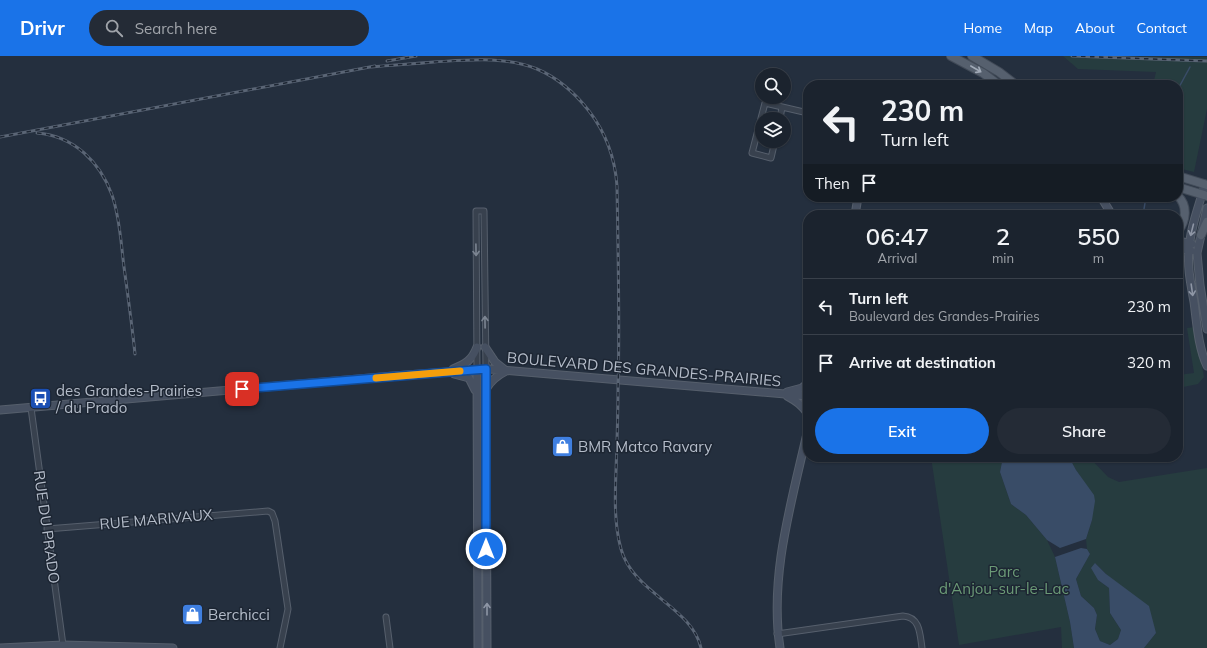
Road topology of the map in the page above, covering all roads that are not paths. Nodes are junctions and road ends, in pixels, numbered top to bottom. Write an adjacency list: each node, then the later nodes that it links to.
1 (951, 56): 3 (main road, one-way to 3)
2 (972, 56): 4 (main road)
3 (992, 80)
4 (1009, 80)
5 (782, 107): 6 (street); 7 (street); 8 (street)
6 (803, 111)
7 (763, 112)
8 (781, 112)
9 (755, 141): 10 (street)
10 (773, 148)
11 (1183, 177): 12 (main road)
12 (1206, 184): 14 (main road)
13 (1183, 189): 14 (main road)
14 (1204, 196): 21 (main road, one-way to 21)
15 (1182, 202): 18 (main road)
16 (1207, 208): 19 (main road)
17 (1207, 222): 19 (main road)
18 (1183, 224)
19 (1201, 235): 23 (main road)
20 (1183, 244): 21 (main road)
21 (1189, 247): 22 (main road); 23 (main road); 27 (main road, one-way to 27)
22 (1183, 248)
23 (1198, 249): 24 (main road)
24 (1207, 329)
25 (477, 347): 26 (street, one-way to 25); 29 (street); 31 (main road)
26 (485, 348): 28 (street); 30 (main road)
27 (1207, 366)
28 (486, 369): 29 (main road, BOULEVARD DES GRANDES-PRAIRIES); 30 (main road, BOULEVARD DES GRANDES-PRAIRIES); 33 (main road)
29 (477, 370): 31 (main road, BOULEVARD DES GRANDES-PRAIRIES); 36 (main road)
30 (506, 371): 33 (main road); 34 (main road, BOULEVARD DES GRANDES-PRAIRIES)
31 (444, 372): 36 (main road); 38 (main road, BOULEVARD DES GRANDES-PRAIRIES)
32 (803, 387): 34 (main road)
33 (486, 390): 50 (main road, one-way to 33)
34 (781, 394): 35 (main road, BOULEVARD DES GRANDES-PRAIRIES); 37 (main road)
35 (803, 396)
36 (478, 401): 49 (main road)
37 (803, 407)
38 (31, 408): 39 (main road, BOULEVARD DES GRANDES-PRAIRIES); 41 (street, RUE DU PRADO)
39 (0, 410)
40 (803, 452): 43 (main road)
41 (47, 529): 44 (street, RUE DU PRADO); 47 (street, RUE MARIVAUX)
42 (386, 617): 48 (street)
43 (778, 634): 51 (main road); 52 (street)
44 (63, 646): 45 (main road); 46 (main road)
45 (0, 648)
46 (172, 648)
47 (280, 648)
48 (390, 648)
49 (478, 648)
50 (487, 648)
51 (780, 648)
52 (922, 648)

